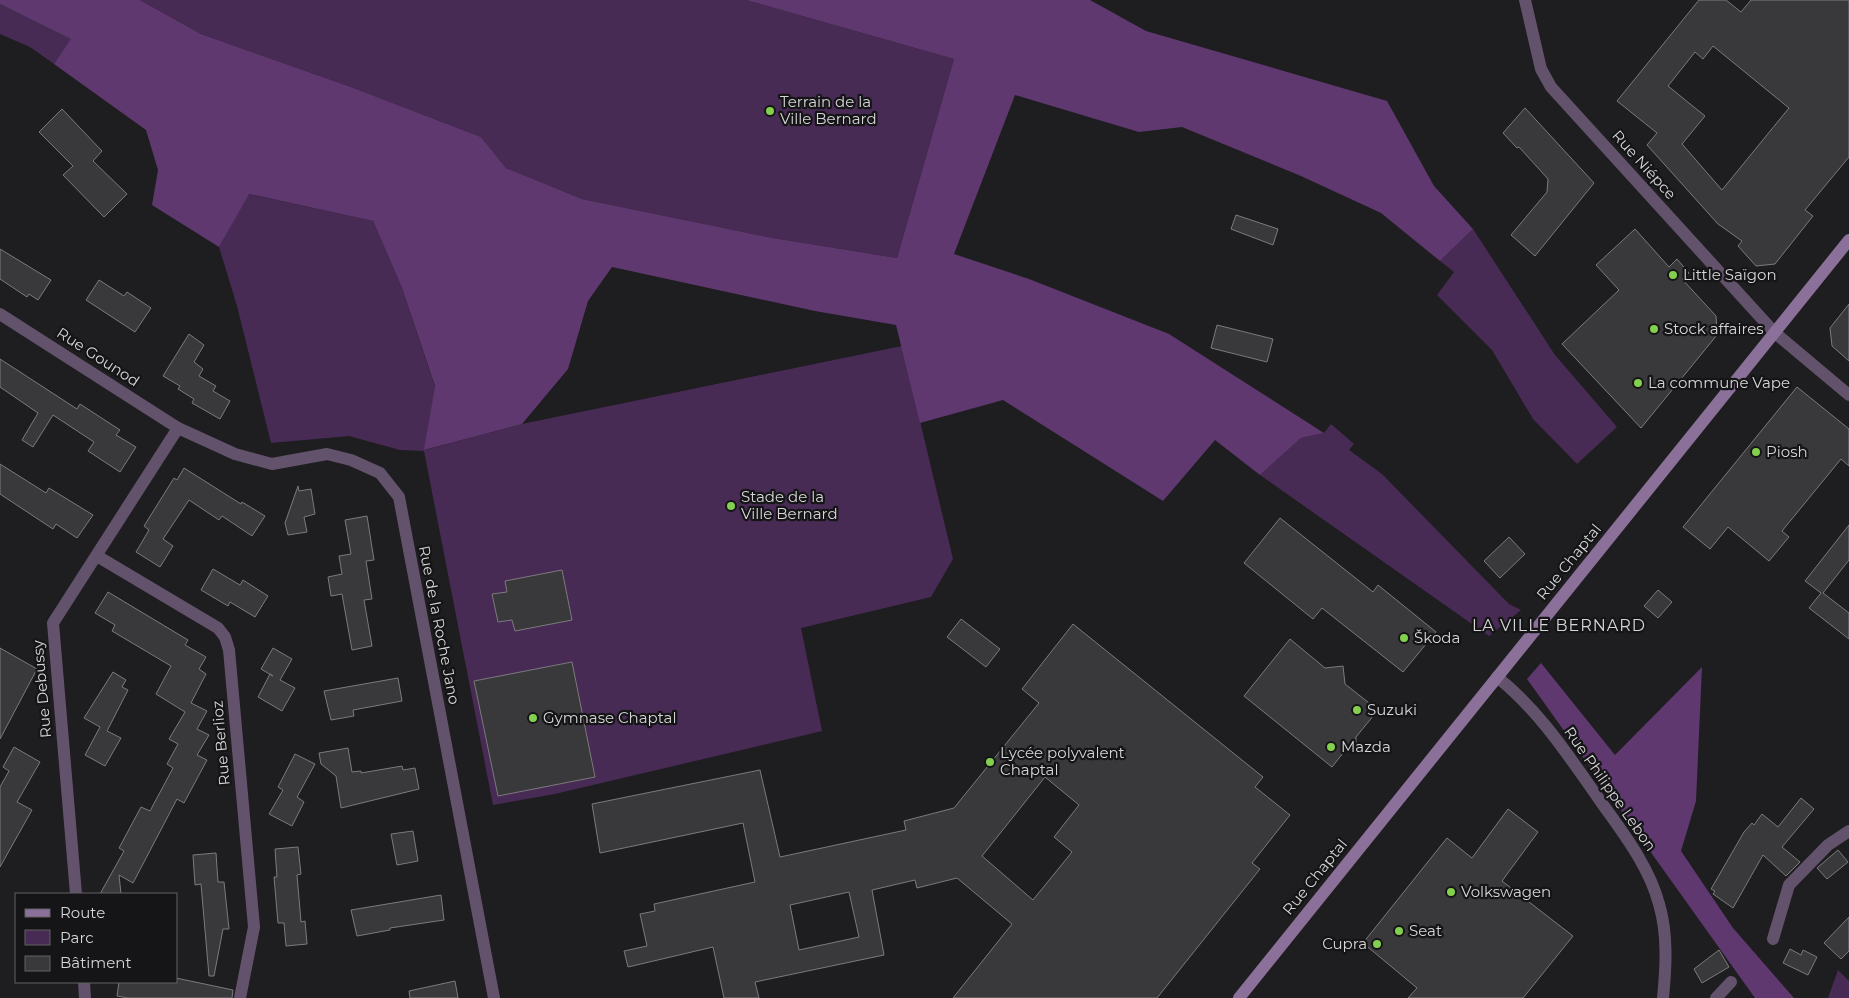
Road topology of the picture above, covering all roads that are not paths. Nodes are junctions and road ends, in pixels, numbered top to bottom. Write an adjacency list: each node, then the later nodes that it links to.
1 (1525, 0): 4 (street, Rue Niépce)
2 (1849, 240): 4 (main road, Rue Chaptal)
3 (0, 314): 6 (street, Rue Gounod)
4 (1774, 332): 5 (street, Rue Niépce); 8 (main road, Rue Chaptal)
5 (1849, 395)
6 (178, 428): 7 (street, Rue Debussy); 16 (street, Rue de la Roche Jano)
7 (96, 556): 10 (street, Rue Debussy); 15 (street, Rue Berlioz)
8 (1497, 677): 17 (main road, Rue Chaptal); 18 (street, Rue Philippe Lebon)
9 (1849, 831): 11 (street)
10 (76, 893)
11 (1773, 939)
12 (1731, 982): 19 (street)
13 (84, 983): 14 (street)
14 (85, 998)
15 (240, 998)
16 (494, 998)
17 (1239, 998)
18 (1663, 998)
19 (1716, 998)

